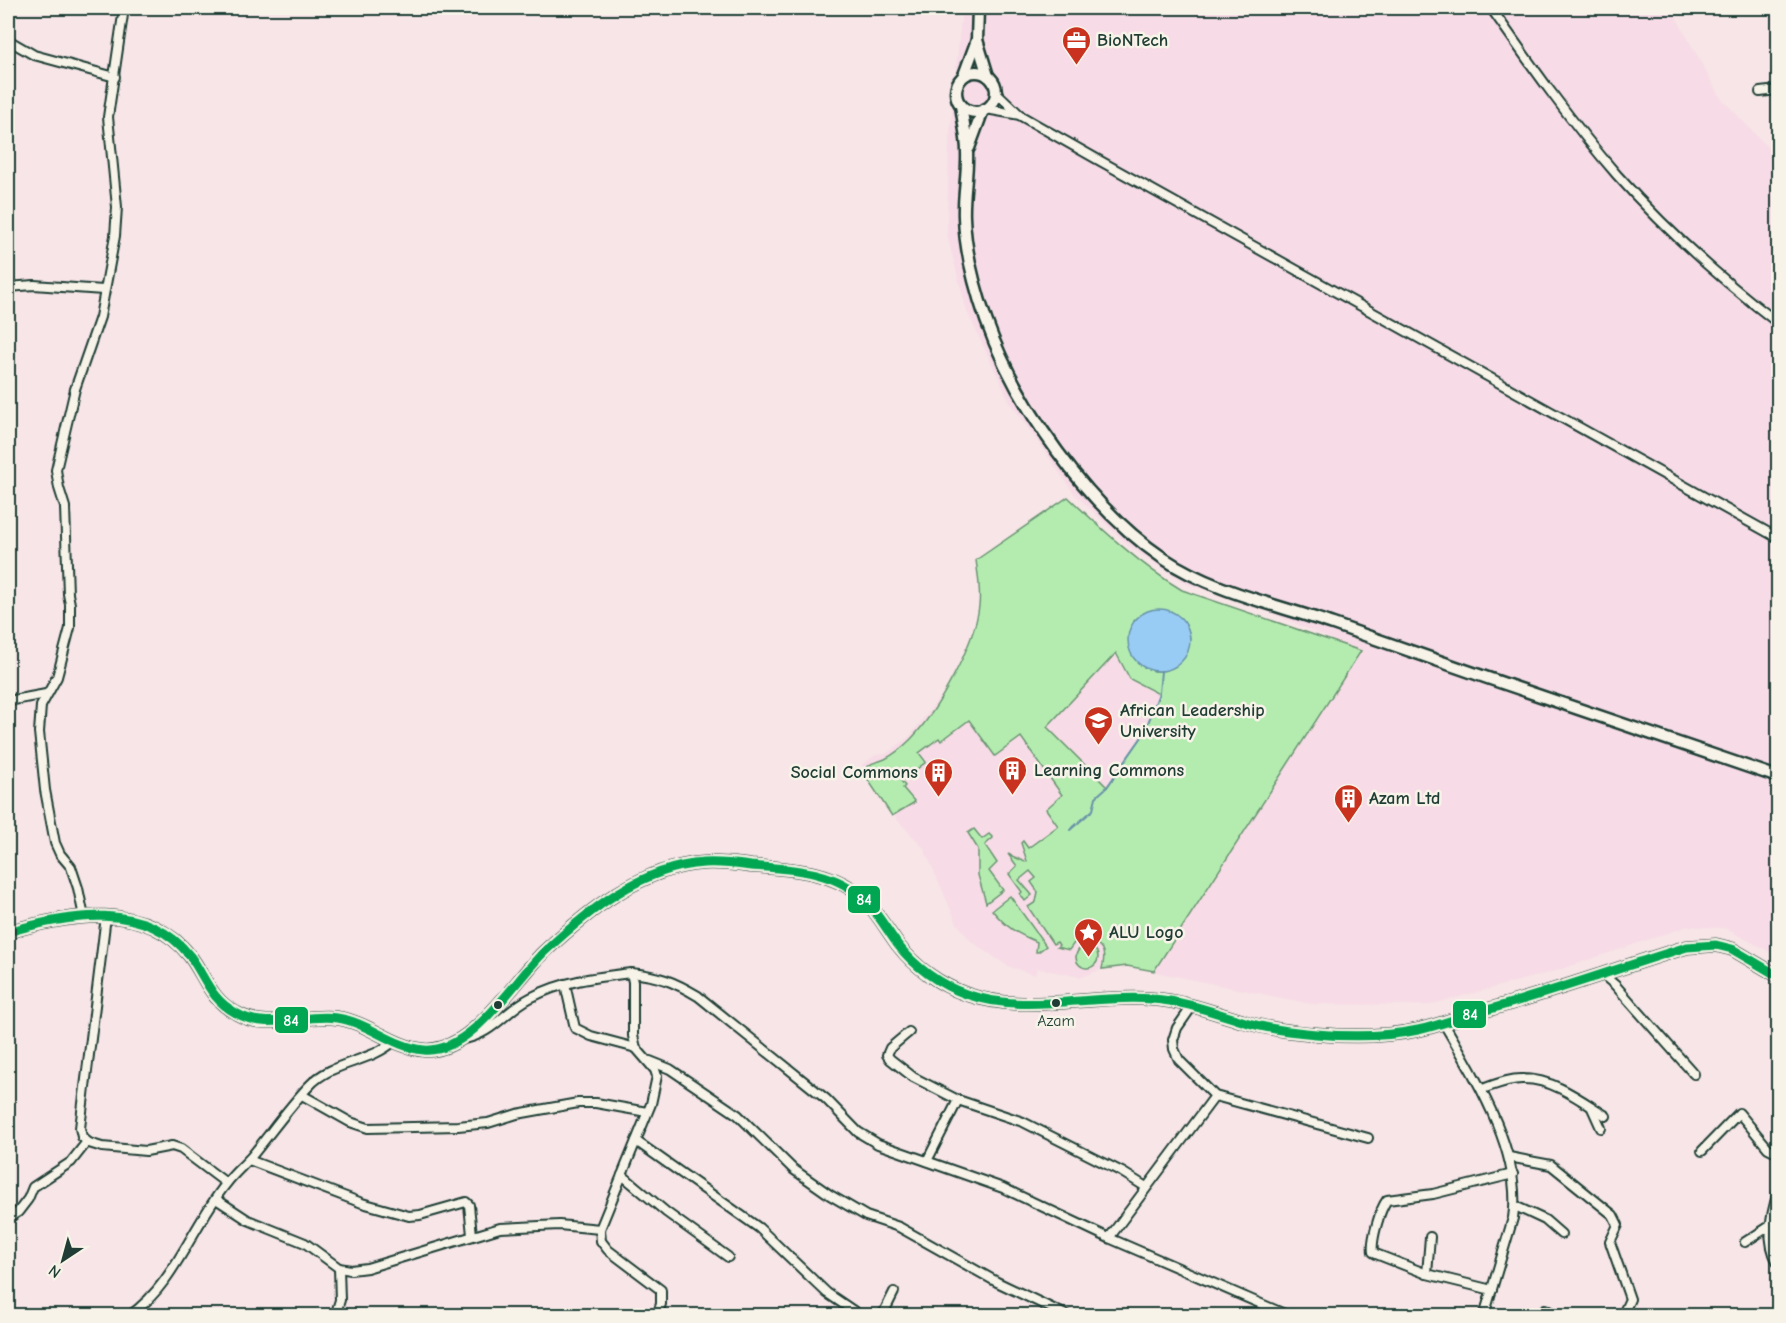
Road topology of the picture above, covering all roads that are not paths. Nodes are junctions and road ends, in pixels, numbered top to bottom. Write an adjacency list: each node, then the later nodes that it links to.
1 (124, 8): 8 (street)
2 (978, 8): 5 (main road)
3 (1491, 8): 18 (street)
4 (8, 40): 8 (street)
5 (977, 40): 6 (main road); 7 (main road)
6 (964, 75): 7 (main road); 12 (main road)
7 (988, 76): 10 (main road)
8 (115, 77): 17 (street)
9 (1779, 90): 11 (street)
10 (996, 92): 13 (main road); 14 (street)
11 (1760, 92)
12 (961, 105): 13 (main road); 15 (main road)
13 (985, 110): 14 (street); 15 (main road)
14 (1022, 116): 19 (street)
15 (968, 151): 22 (main road)
16 (8, 286): 17 (street)
17 (103, 290): 20 (street)
18 (1779, 323)
19 (1779, 538)
20 (46, 694): 21 (street); 23 (street)
21 (8, 701)
22 (1779, 777)
23 (84, 916): 24 (main road); 25 (main road)
24 (106, 916): 34 (main road); 48 (street)
25 (8, 932)
26 (631, 974): 29 (street); 35 (street); 53 (street)
27 (1602, 974): 28 (main road); 31 (main road); 37 (street)
28 (1779, 976)
29 (565, 984): 33 (street); 35 (street)
30 (1193, 1005): 31 (main road); 33 (main road); 40 (street)
31 (1443, 1022): 38 (street)
32 (909, 1032): 41 (street)
33 (461, 1039): 34 (main road)
34 (393, 1042): 39 (street)
35 (636, 1048): 36 (street)
36 (648, 1060): 43 (street); 80 (street)
37 (1694, 1074)
38 (1482, 1089): 42 (street); 51 (street)
39 (302, 1095): 43 (street); 52 (street)
40 (1215, 1096): 46 (street); 57 (street)
41 (958, 1100): 53 (street); 57 (street)
42 (1593, 1108): 44 (street); 45 (street)
43 (647, 1112): 47 (street)
44 (1606, 1116)
45 (1601, 1128)
46 (1368, 1138)
47 (636, 1141): 55 (street); 78 (street)
48 (89, 1143): 56 (street); 61 (street)
49 (1702, 1151): 50 (street)
50 (1779, 1153)
51 (1509, 1157): 54 (street); 85 (street)
52 (249, 1160): 56 (street); 65 (street)
53 (927, 1161): 67 (street)
54 (1513, 1174): 60 (street); 72 (street)
55 (622, 1175): 63 (street); 69 (street)
56 (226, 1183): 59 (street)
57 (1146, 1187): 67 (street)
58 (1779, 1192): 62 (street)
59 (216, 1199): 71 (street); 75 (street)
60 (1515, 1206): 64 (street); 73 (street)
61 (8, 1218)
62 (1770, 1226): 68 (street); 70 (street)
63 (600, 1229): 65 (street); 77 (street)
64 (1561, 1234)
65 (472, 1235): 71 (street)
66 (1430, 1237): 72 (street)
67 (1109, 1238): 81 (street)
68 (1745, 1242)
69 (728, 1257)
70 (1779, 1263)
71 (339, 1268): 76 (street)
72 (1427, 1275): 73 (street)
73 (1492, 1290): 82 (street)
74 (894, 1292): 79 (street)
75 (129, 1316)
76 (335, 1316)
77 (657, 1316)
78 (861, 1316)
79 (882, 1316)
80 (1068, 1316)
81 (1289, 1316)
82 (1484, 1316)
83 (1536, 1316): 84 (street)
84 (1557, 1316)
85 (1616, 1316)

